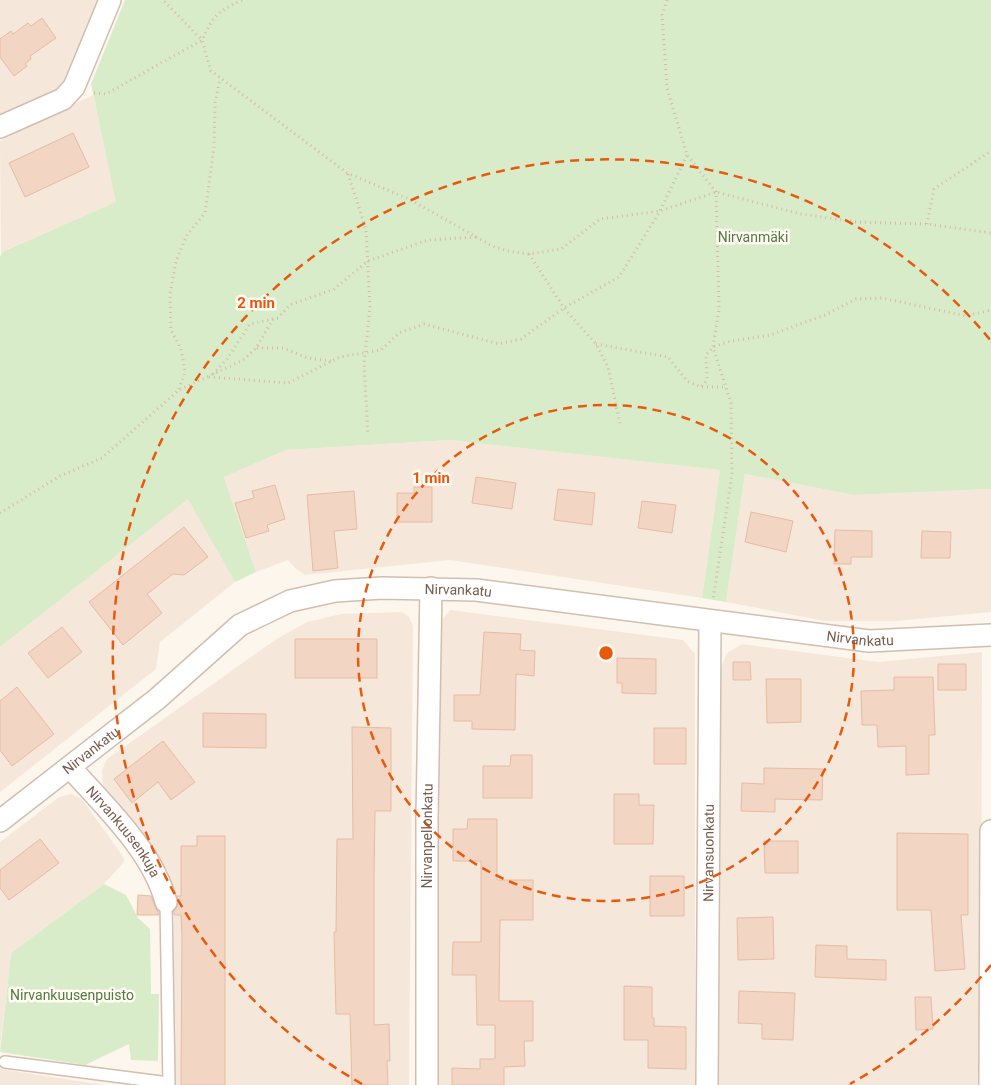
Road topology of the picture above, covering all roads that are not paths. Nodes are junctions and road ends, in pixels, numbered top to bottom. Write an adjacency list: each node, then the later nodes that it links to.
1 (110, 0): 2 (street)
2 (0, 127)
3 (431, 588): 4 (street, Nirvankatu); 7 (street, Nirvankatu); 14 (street, Nirvanpellonkatu)
4 (710, 621): 5 (street, Nirvankatu); 15 (street, Nirvansuonkatu)
5 (991, 635): 6 (street)
6 (991, 641)
7 (70, 766): 8 (street, Nirvankatu); 10 (street, Nirvankuusenkuja)
8 (0, 821)
9 (991, 831): 11 (street)
10 (166, 902): 13 (lane)
11 (990, 996): 16 (street)
12 (5, 1062): 13 (lane)
13 (169, 1084)
14 (427, 1085)
15 (707, 1085)
16 (990, 1085)

